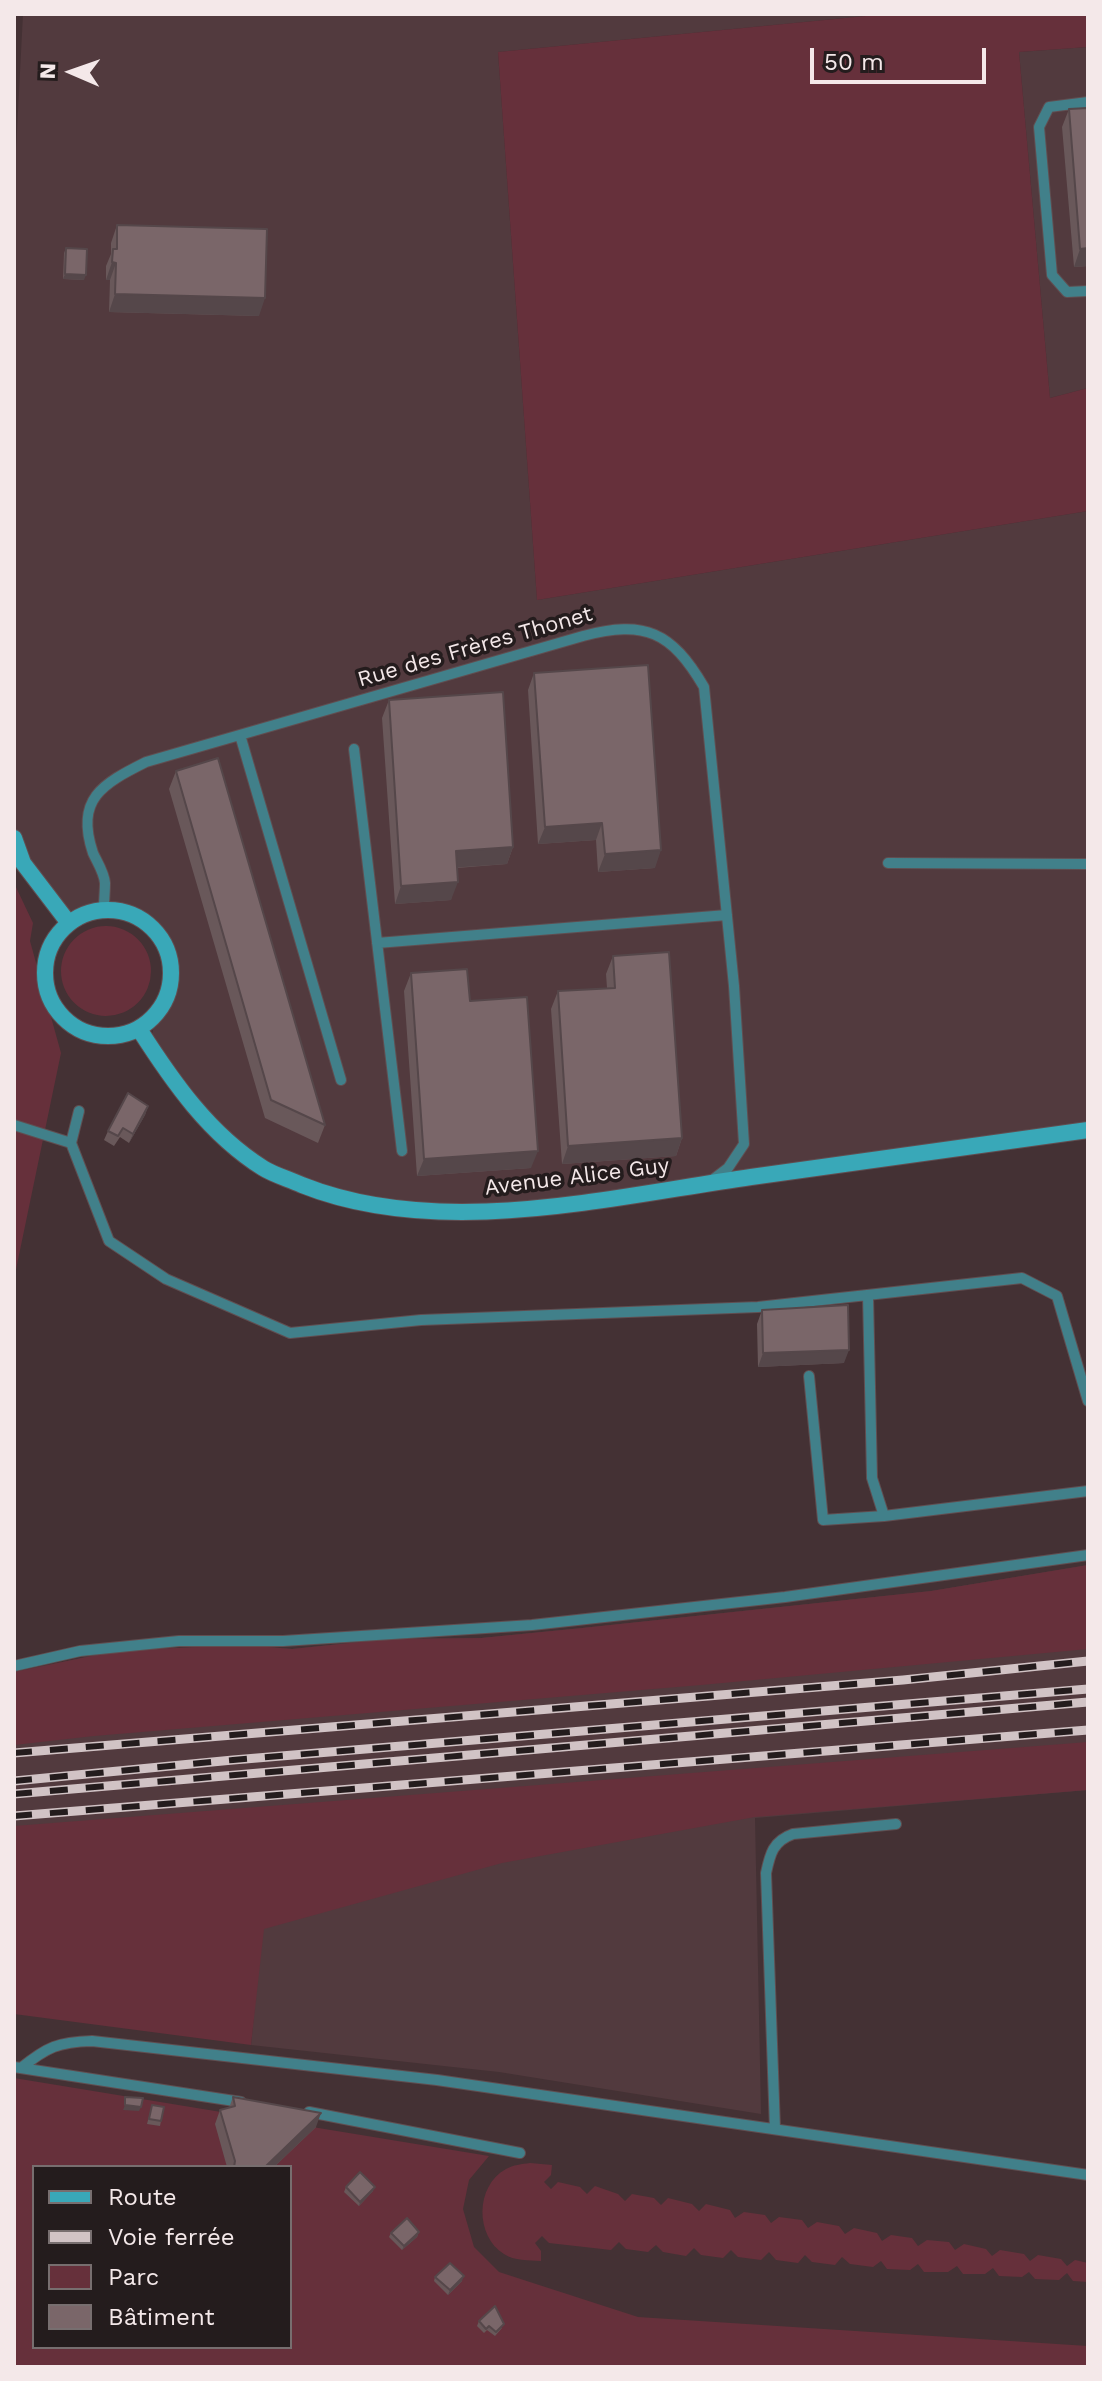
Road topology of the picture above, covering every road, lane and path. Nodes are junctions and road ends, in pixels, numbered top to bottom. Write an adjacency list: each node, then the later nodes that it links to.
1 (1088, 102): 2 (lane)
2 (1088, 291)
3 (240, 735): 8 (lane, Rue des Frères Thonet); 9 (lane, Rue des Frères Thonet); 13 (lane)
4 (354, 749): 11 (lane)
5 (14, 838): 10 (main road)
6 (888, 863): 7 (lane)
7 (1088, 864)
8 (104, 908): 10 (main road); 12 (main road)
9 (727, 915): 11 (lane); 19 (lane, Rue des Frères Thonet)
10 (68, 922): 12 (main road)
11 (377, 943): 18 (lane)
12 (139, 1029): 19 (main road, Avenue Alice Guy)
13 (341, 1080)
14 (79, 1111): 17 (lane)
15 (14, 1125): 17 (lane)
16 (1088, 1130): 19 (main road, Avenue Alice Guy)
17 (71, 1143): 20 (lane)
18 (402, 1151)
19 (708, 1183)
20 (868, 1295): 22 (lane); 24 (lane)
21 (809, 1376): 24 (lane)
22 (1088, 1401)
23 (1088, 1491): 24 (lane)
24 (884, 1516)
25 (1088, 1555): 26 (lane)
26 (14, 1666)
27 (896, 1824): 31 (lane)
28 (18, 2068): 29 (lane); 31 (lane)
29 (257, 2105)
30 (303, 2112): 32 (lane)
31 (775, 2129): 33 (lane)
32 (520, 2153)
33 (1088, 2175)

